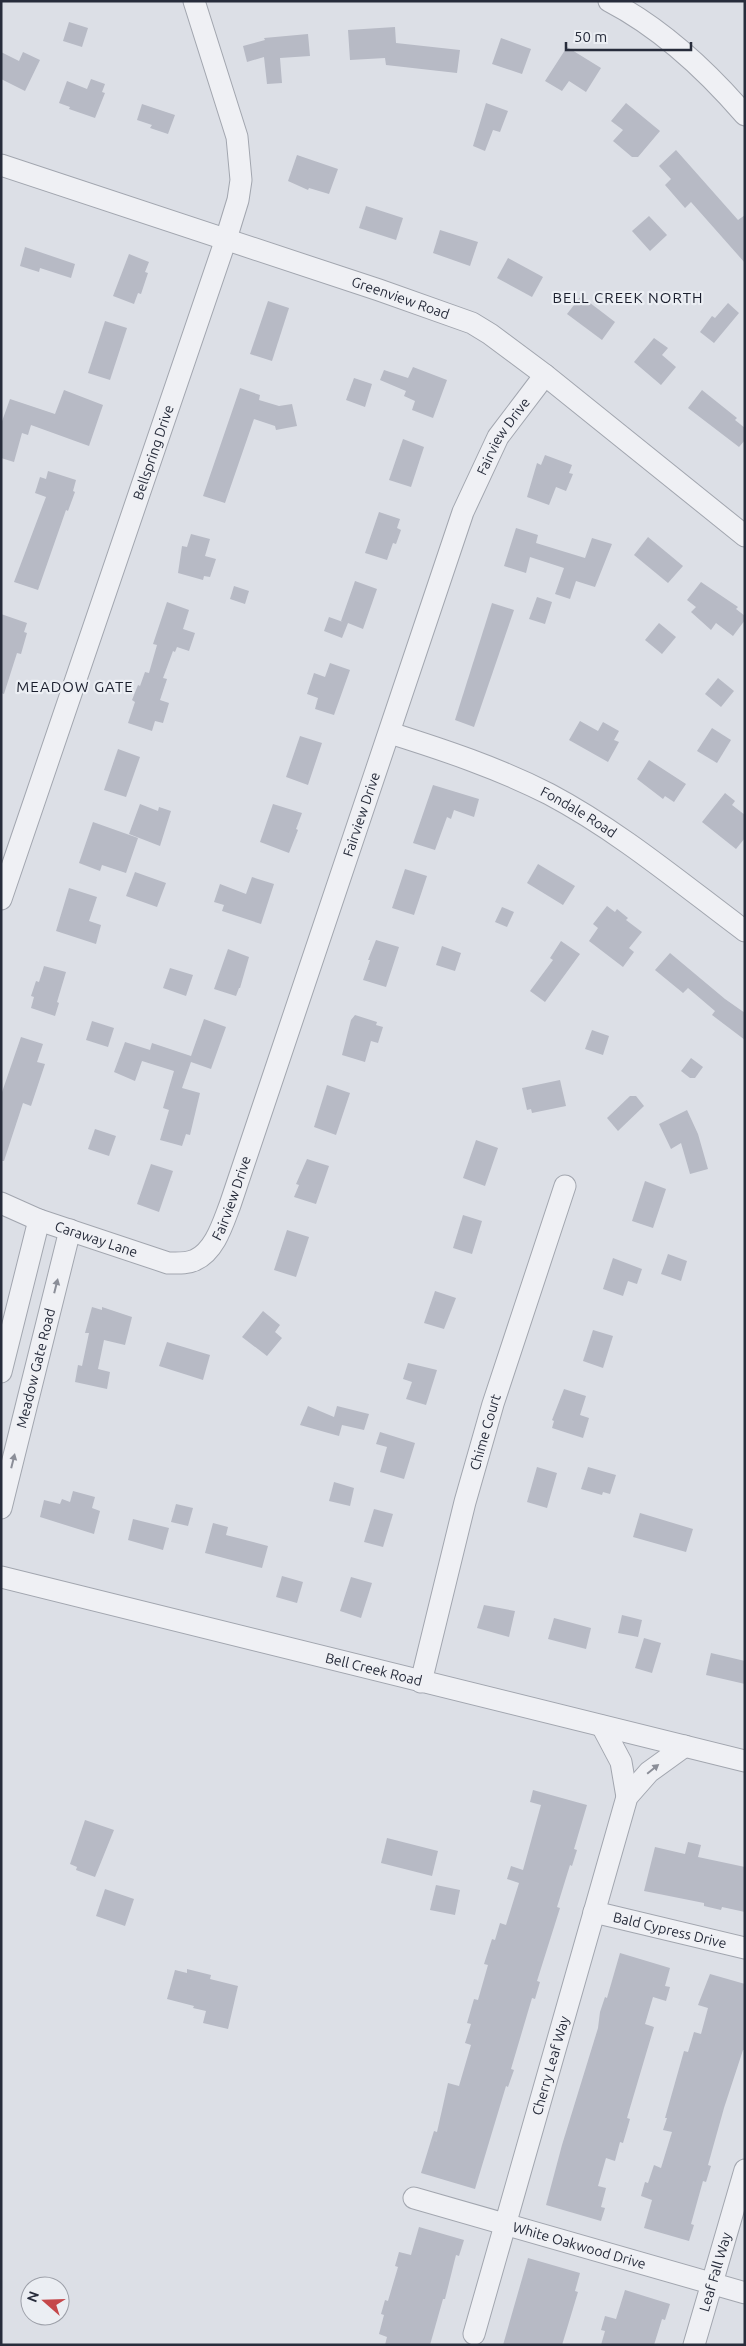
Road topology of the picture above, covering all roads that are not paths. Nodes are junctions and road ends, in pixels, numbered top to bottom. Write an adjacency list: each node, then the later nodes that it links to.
1 (194, 1): 5 (street, Bellspring Drive)
2 (609, 1): 3 (street)
3 (745, 115)
4 (1, 165): 5 (street, Greenview Road)
5 (226, 239): 6 (street, Greenview Road); 9 (street, Bellspring Drive)
6 (545, 375): 7 (street, Greenview Road); 8 (street, Fairview Drive)
7 (745, 536)
8 (390, 733): 10 (street, Fondale Road); 15 (street, Fairview Drive)
9 (1, 899)
10 (745, 932)
11 (565, 1186): 19 (street, Chime Court)
12 (1, 1203): 13 (street, Caraway Lane)
13 (39, 1220): 14 (street, Caraway Lane); 16 (street)
14 (70, 1230): 15 (street, Caraway Lane); 17 (street, Meadow Gate Road, one-way to 14)
15 (195, 1260)
16 (1, 1372)
17 (1, 1508)
18 (1, 1577): 19 (street, Bell Creek Road)
19 (421, 1682): 20 (street, Bell Creek Road)
20 (602, 1726): 21 (street, Bell Creek Road); 23 (street, Cherry Leaf Way)
21 (685, 1746): 22 (street, Bell Creek Road); 23 (street, Cherry Leaf Way, one-way to 21)
22 (745, 1761)
23 (627, 1797): 24 (street, Cherry Leaf Way)
24 (594, 1912): 25 (street, Bald Cypress Drive); 28 (street, Cherry Leaf Way)
25 (745, 1948)
26 (745, 2170): 29 (street, Leaf Fall Way)
27 (414, 2198): 28 (street, White Oakwood Drive)
28 (505, 2224): 29 (street, White Oakwood Drive); 31 (street, Cherry Leaf Way)
29 (712, 2284): 30 (street, White Oakwood Drive); 32 (street, Leaf Fall Way)
30 (745, 2293)
31 (474, 2334)
32 (694, 2345)

